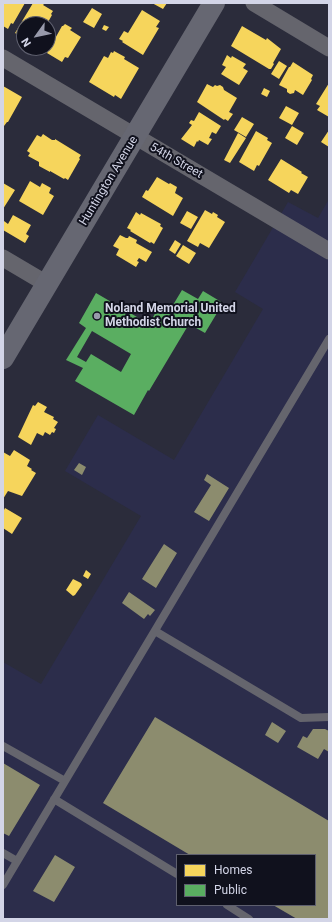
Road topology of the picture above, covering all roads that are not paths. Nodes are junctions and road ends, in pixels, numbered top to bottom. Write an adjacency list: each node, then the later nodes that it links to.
1 (214, 3): 5 (main road, Huntington Avenue)
2 (254, 3): 3 (street)
3 (329, 48)
4 (3, 58): 5 (street, 54th Street)
5 (135, 136): 6 (street, 54th Street); 8 (main road, Huntington Avenue)
6 (329, 251)
7 (3, 258): 8 (street)
8 (47, 284): 10 (main road, Huntington Avenue)
9 (329, 339): 11 (lane)
10 (3, 358)
11 (155, 631): 12 (lane); 14 (lane)
12 (329, 717)
13 (3, 746): 14 (lane)
14 (65, 781): 15 (lane)
15 (54, 799): 17 (lane); 18 (lane)
16 (3, 853): 17 (lane)
17 (17, 861): 19 (lane)
18 (176, 873)
19 (3, 885)
20 (228, 906): 21 (lane)
21 (248, 919)

